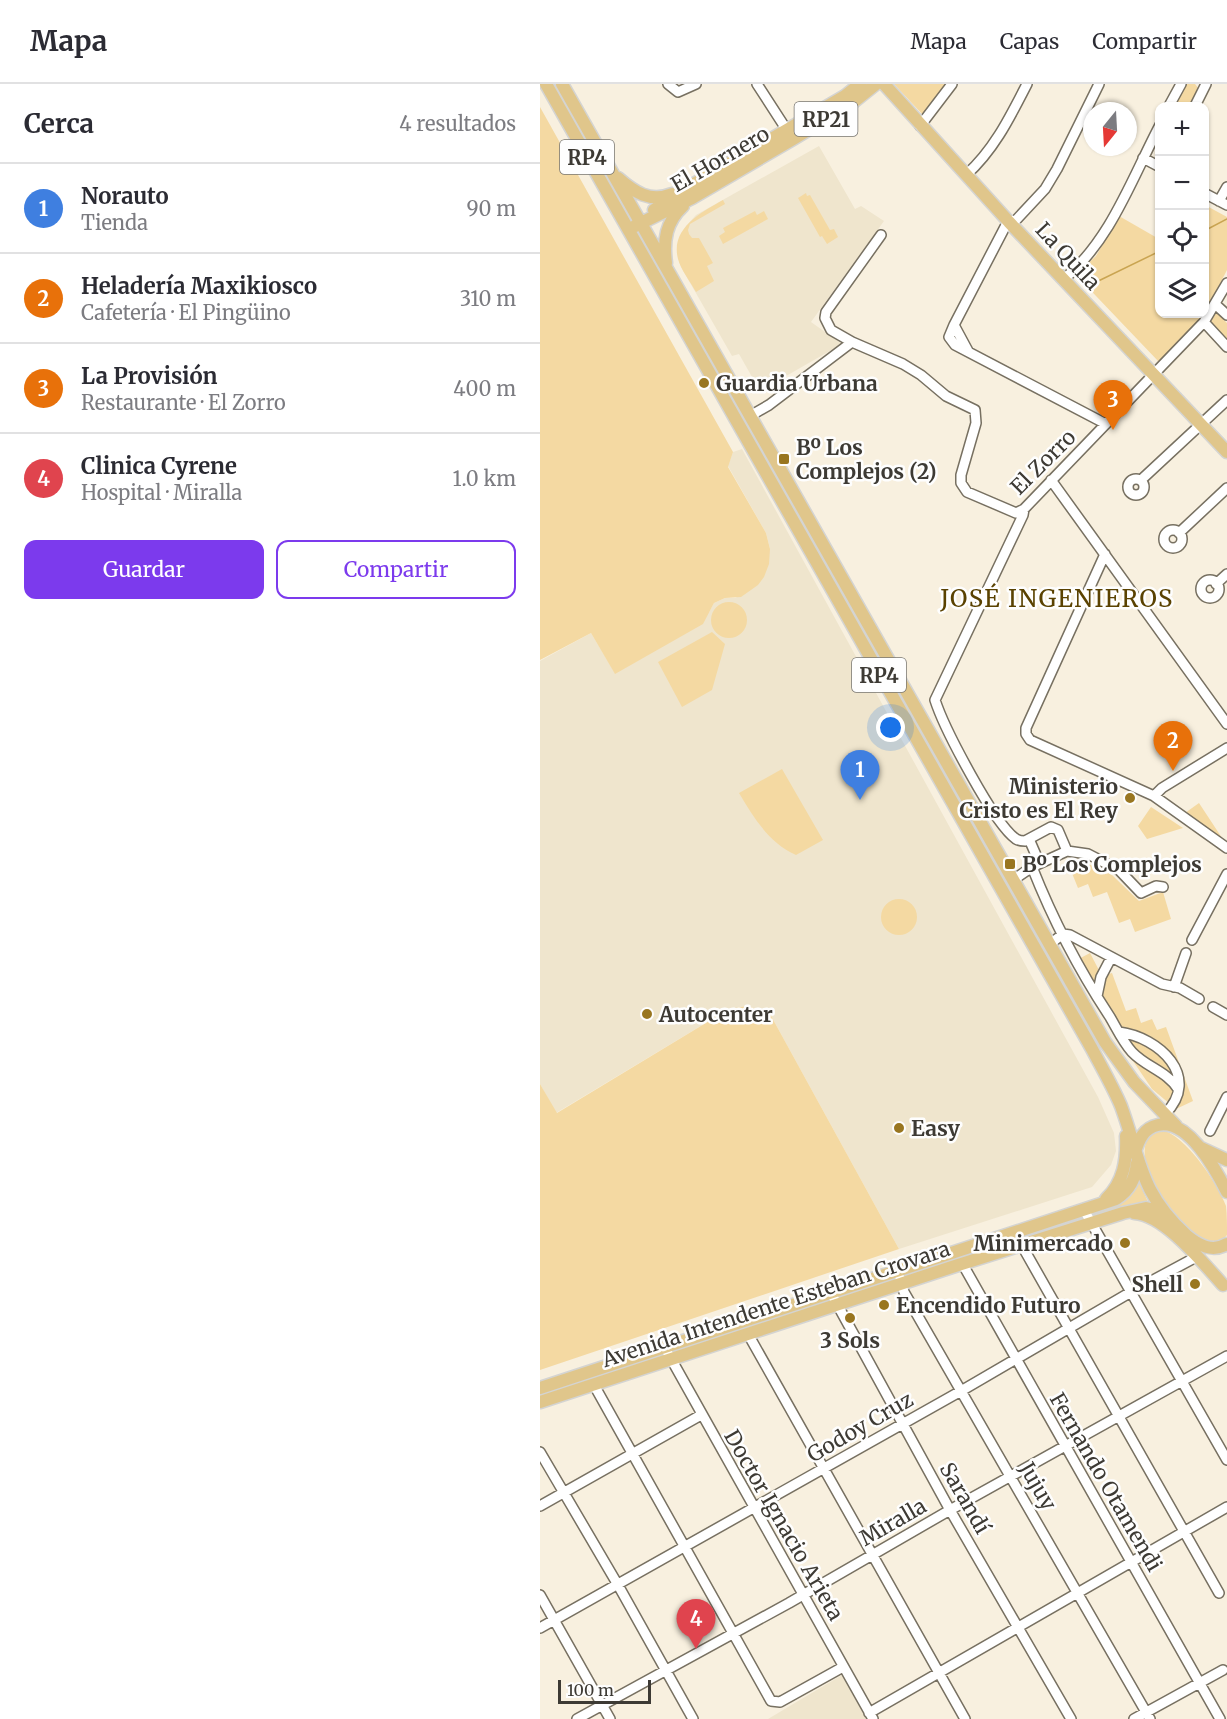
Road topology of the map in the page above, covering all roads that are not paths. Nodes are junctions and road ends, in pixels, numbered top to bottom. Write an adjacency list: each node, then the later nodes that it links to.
1 (546, 84): 29 (main road, RP4)
2 (562, 84): 22 (main road, RP4)
3 (668, 84): 4 (street)
4 (696, 84)
5 (757, 84): 17 (street)
6 (860, 84): 17 (main road, El Hornero / RP21)
7 (876, 84): 17 (main road, El Hornero / RP21)
8 (886, 84): 16 (main road, La Quila)
9 (952, 84): 16 (street)
10 (1027, 84): 21 (street)
11 (1099, 84): 27 (street)
12 (1180, 84): 14 (street)
13 (1205, 84): 15 (street)
14 (1171, 102)
15 (1197, 102)
16 (923, 123): 21 (main road, La Quila)
17 (790, 135): 24 (main road, El Hornero / RP21)
18 (1155, 135): 19 (street)
19 (1143, 158): 20 (street); 32 (street)
20 (1155, 164)
21 (968, 172): 27 (main road, La Quila)
22 (613, 174): 24 (main road); 28 (main road, RP4)
23 (1227, 187): 26 (street)
24 (690, 193): 28 (main road, El Hornero / RP21); 31 (main road)
25 (1209, 196): 26 (street)
26 (1223, 203)
27 (1013, 220): 32 (main road, La Quila); 43 (street)
28 (640, 223): 29 (main road, El Hornero / RP21); 31 (main road, RP4)
29 (628, 230): 83 (main road, RP4)
30 (881, 235): 37 (street, El Zorro)
31 (666, 268): 41 (main road, RP4)
32 (1067, 277): 39 (main road, La Quila)
33 (1227, 283): 34 (street, El Zorro)
34 (1215, 304): 35 (street); 36 (street, El Zorro)
35 (1227, 315)
36 (1204, 322): 38 (street); 39 (street, El Zorro)
37 (852, 342): 41 (street); 49 (street, El Zorro)
38 (1227, 347)
39 (1156, 372): 42 (main road, La Quila); 43 (street, El Zorro)
40 (1227, 400): 42 (street)
41 (750, 416): 55 (main road, RP4)
42 (1204, 422): 44 (main road, La Quila); 45 (main road, La Quila); 47 (street)
43 (1106, 424): 46 (street, El Zorro)
44 (1227, 442)
45 (1227, 452)
46 (1051, 480): 49 (street, El Zorro); 51 (street)
47 (1142, 480)
48 (1227, 488): 50 (street)
49 (1024, 508): 54 (street)
50 (1179, 533)
51 (1105, 554): 56 (street); 58 (street)
52 (1227, 574): 53 (street)
53 (1216, 584)
54 (934, 700): 55 (street); 59 (street)
55 (916, 708): 64 (main road, RP4)
56 (1227, 724)
57 (1227, 748): 58 (street)
58 (1154, 796): 60 (street)
59 (1029, 839): 61 (street); 62 (street)
60 (1227, 848)
61 (1067, 851): 62 (street); 65 (street)
62 (1036, 865): 64 (street); 66 (street)
63 (1227, 874): 67 (street)
64 (1013, 880): 68 (main road, RP4)
65 (1163, 887)
66 (1063, 934): 68 (street); 70 (street); 72 (street)
67 (1192, 940)
68 (1050, 944): 79 (main road, RP4)
69 (1186, 953): 71 (street)
70 (1112, 958): 71 (street); 72 (street)
71 (1174, 987): 73 (street)
72 (1097, 996): 76 (street)
73 (1199, 999)
74 (1213, 1007): 75 (street)
75 (1227, 1015)
76 (1119, 1032): 77 (street); 77 (street)
77 (1178, 1089): 79 (street)
78 (1227, 1097): 81 (street)
79 (1165, 1114): 80 (main road, RP4)
80 (1176, 1126): 82 (main road, RP4); 83 (main road)
81 (1210, 1131)
82 (1199, 1147): 84 (main road); 85 (main road, RP4)
83 (1133, 1151): 86 (main road); 86 (main road, Avenida Intendente Esteban Crovara); 88 (main road, RP4)
84 (1227, 1160)
85 (1227, 1192)
86 (1101, 1204): 87 (main road, Avenida Intendente Esteban Crovara)
87 (1084, 1210): 90 (street); 95 (main road, Avenida Intendente Esteban Crovara)
88 (1163, 1212): 89 (main road, Avenida Intendente Esteban Crovara); 93 (main road, RP4)
89 (1123, 1213): 90 (main road, Avenida Intendente Esteban Crovara); 93 (main road)
90 (1092, 1223): 91 (main road, Avenida Intendente Esteban Crovara); 97 (street)
91 (1021, 1244): 94 (main road, Avenida Intendente Esteban Crovara); 99 (street)
92 (1227, 1244): 93 (main road)
93 (1197, 1250): 96 (main road, RP4); 97 (street, Godoy Cruz)
94 (962, 1263): 95 (main road, Avenida Intendente Esteban Crovara); 103 (street, Fernando Otamendi)
95 (900, 1277): 98 (main road, Avenida Intendente Esteban Crovara); 108 (street, Jujuy)
96 (1225, 1290)
97 (1131, 1292): 99 (street, Godoy Cruz); 105 (street)
98 (833, 1299): 100 (main road, Avenida Intendente Esteban Crovara); 101 (main road, Avenida Intendente Esteban Crovara); 112 (street, Sarandí)
99 (1068, 1329): 103 (street, Godoy Cruz); 111 (street)
100 (748, 1334): 104 (main road, Avenida Intendente Esteban Crovara); 117 (street)
101 (665, 1348): 104 (street, Doctor Ignacio Arieta); 107 (main road, Avenida Intendente Esteban Crovara)
102 (1227, 1356): 105 (street, Miralla)
103 (1015, 1360): 108 (street, Godoy Cruz); 113 (street, Fernando Otamendi)
104 (670, 1361): 106 (main road, Avenida Intendente Esteban Crovara); 110 (street, Doctor Ignacio Arieta)
105 (1181, 1381): 111 (street, Miralla); 116 (street)
106 (594, 1385): 109 (main road, Avenida Intendente Esteban Crovara); 115 (street)
107 (540, 1388)
108 (961, 1391): 112 (street, Godoy Cruz); 118 (street, Jujuy)
109 (540, 1402)
110 (701, 1415): 115 (street); 122 (street, Doctor Ignacio Arieta)
111 (1118, 1415): 113 (street, Miralla); 124 (street)
112 (902, 1424): 117 (street, Godoy Cruz); 123 (street, Sarandí)
113 (1065, 1446): 118 (street, Miralla); 127 (street, Fernando Otamendi)
114 (540, 1452): 119 (street)
115 (632, 1454): 119 (street); 125 (street)
116 (1227, 1460)
117 (824, 1468): 122 (street, Godoy Cruz); 126 (street)
118 (1011, 1476): 123 (street, Miralla); 129 (street, Jujuy)
119 (564, 1492): 120 (street); 128 (street)
120 (540, 1506)
121 (1227, 1507): 124 (street)
122 (753, 1508): 125 (street, Godoy Cruz); 132 (street, Doctor Ignacio Arieta)
123 (950, 1510): 126 (street, Miralla); 134 (street, Sarandí)
124 (1184, 1531): 127 (street); 130 (street)
125 (685, 1546): 128 (street, Godoy Cruz); 136 (street)
126 (872, 1555): 132 (street, Miralla); 140 (street)
127 (1132, 1562): 129 (street); 141 (street, Fernando Otamendi)
128 (618, 1585): 133 (street, Godoy Cruz); 139 (street)
129 (1077, 1592): 134 (street); 143 (street, Jujuy)
130 (1219, 1593)
131 (540, 1595): 133 (street)
132 (804, 1595): 136 (street, Miralla); 137 (street, Doctor Ignacio Arieta)
133 (554, 1621): 135 (street, Godoy Cruz); 142 (street)
134 (1018, 1626): 140 (street); 149 (street, Sarandí)
135 (540, 1628)
136 (734, 1632): 137 (street); 139 (street, Miralla)
137 (843, 1667): 144 (street, Doctor Ignacio Arieta)
138 (1223, 1670): 141 (street)
139 (666, 1671): 142 (street, Miralla); 147 (street)
140 (938, 1672): 144 (street); 148 (street)
141 (1199, 1683): 143 (street); 151 (street, Fernando Otamendi)
142 (602, 1705): 145 (street, Miralla); 146 (street)
143 (1148, 1715): 150 (street)
144 (871, 1716)
145 (577, 1719)
146 (610, 1719)
147 (693, 1719)
148 (965, 1719)
149 (1071, 1719)
150 (1134, 1719)
151 (1220, 1719)

